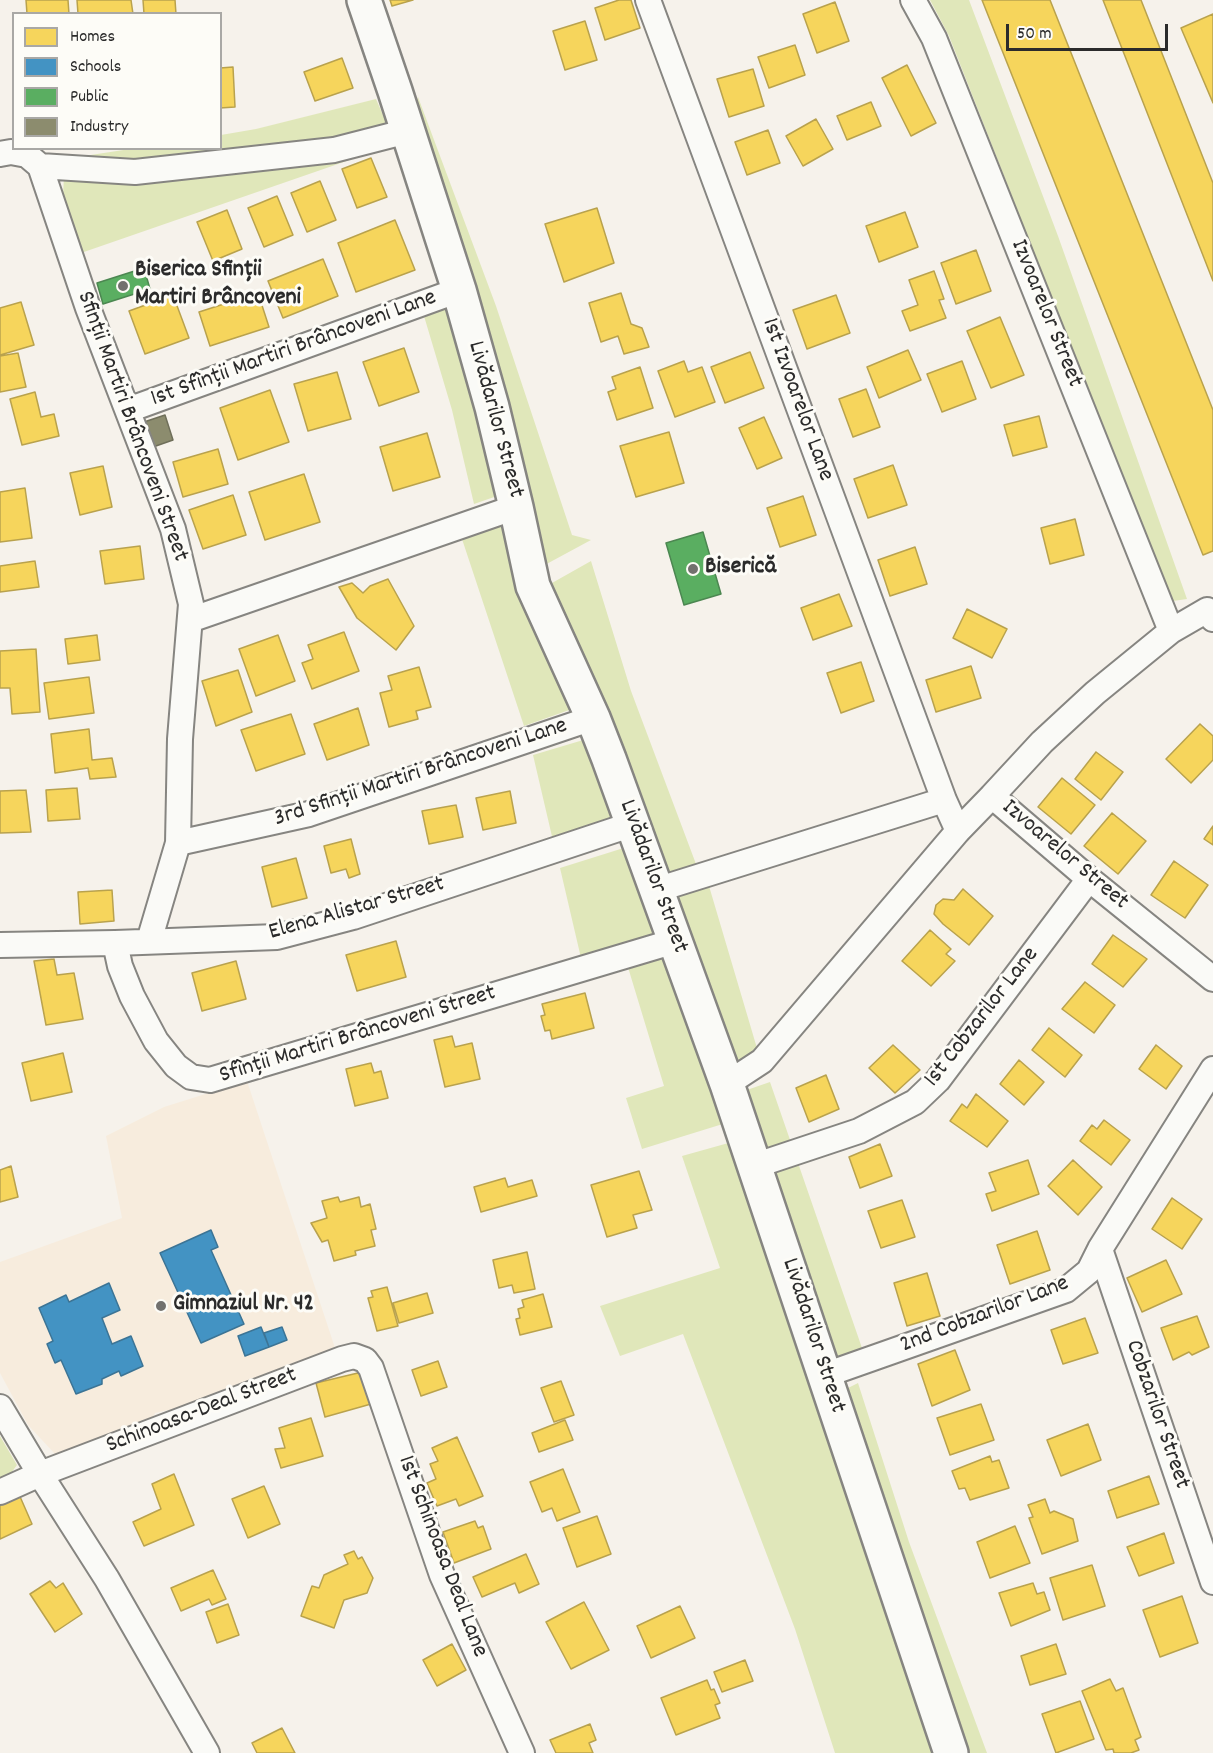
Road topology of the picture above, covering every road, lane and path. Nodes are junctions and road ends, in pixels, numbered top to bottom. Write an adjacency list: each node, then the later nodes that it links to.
1 (364, 0): 4 (street, Livădarilor Street)
2 (648, 0): 15 (street, 1st Izvoarelor Lane)
3 (913, 0): 12 (street, Izvoarelor Street)
4 (408, 131): 6 (street); 7 (street, Livădarilor Street)
5 (0, 154): 6 (street)
6 (40, 166): 8 (street, Sfinții Martiri Brâncoveni Street)
7 (459, 290): 8 (street, 1st Sfînții Martiri Brâncoveni Lane); 9 (street, Livădarilor Street)
8 (128, 410): 10 (street, Sfinții Martiri Brâncoveni Street)
9 (516, 507): 10 (street); 13 (street, Livădarilor Street)
10 (190, 620): 18 (street, Sfinții Martiri Brâncoveni Street)
11 (1213, 620): 12 (street, Izvoarelor Street)
12 (1172, 631): 14 (street, Izvoarelor Street)
13 (593, 718): 16 (street, Livădarilor Street); 18 (street, 3rd Sfinții Martiri Brâncoveni Lane)
14 (992, 796): 17 (street); 19 (street, Izvoarelor Street)
15 (944, 800): 17 (street, 1st Izvoarelor Lane); 20 (street)
16 (633, 824): 20 (street, Livădarilor Street); 21 (street, Elena Alistar Street)
17 (958, 831): 27 (street)
18 (177, 843): 21 (street, Sfinții Martiri Brâncoveni Street)
19 (1089, 879): 25 (street, Izvoarelor Street); 28 (street, 1st Cobzarilor Lane)
20 (656, 891): 22 (street, Livădarilor Street)
21 (149, 941): 23 (street, Elena Alistar Street)
22 (675, 941): 23 (street, Sfînții Martiri Brâncoveni Street); 27 (street, Livădarilor Street)
23 (115, 943): 24 (street, Elena Alistar Street)
24 (0, 945)
25 (1213, 979)
26 (1213, 1069): 29 (street, 2nd Cobzarilor Lane)
27 (727, 1084): 28 (street, Livădarilor Street)
28 (754, 1166): 31 (street, Livădarilor Street)
29 (1100, 1249): 31 (street, 2nd Cobzarilor Lane); 35 (street, Cobzarilor Street)
30 (365, 1360): 33 (street, Schinoasa-Deal Street); 37 (street, 1st Schinoasa Deal Lane)
31 (825, 1375): 38 (street, Livădarilor Street)
32 (0, 1407): 33 (street)
33 (40, 1474): 34 (street, Schinoasa-Deal Street); 36 (street)
34 (0, 1492)
35 (1213, 1582)
36 (207, 1753)
37 (522, 1753)
38 (951, 1753)

